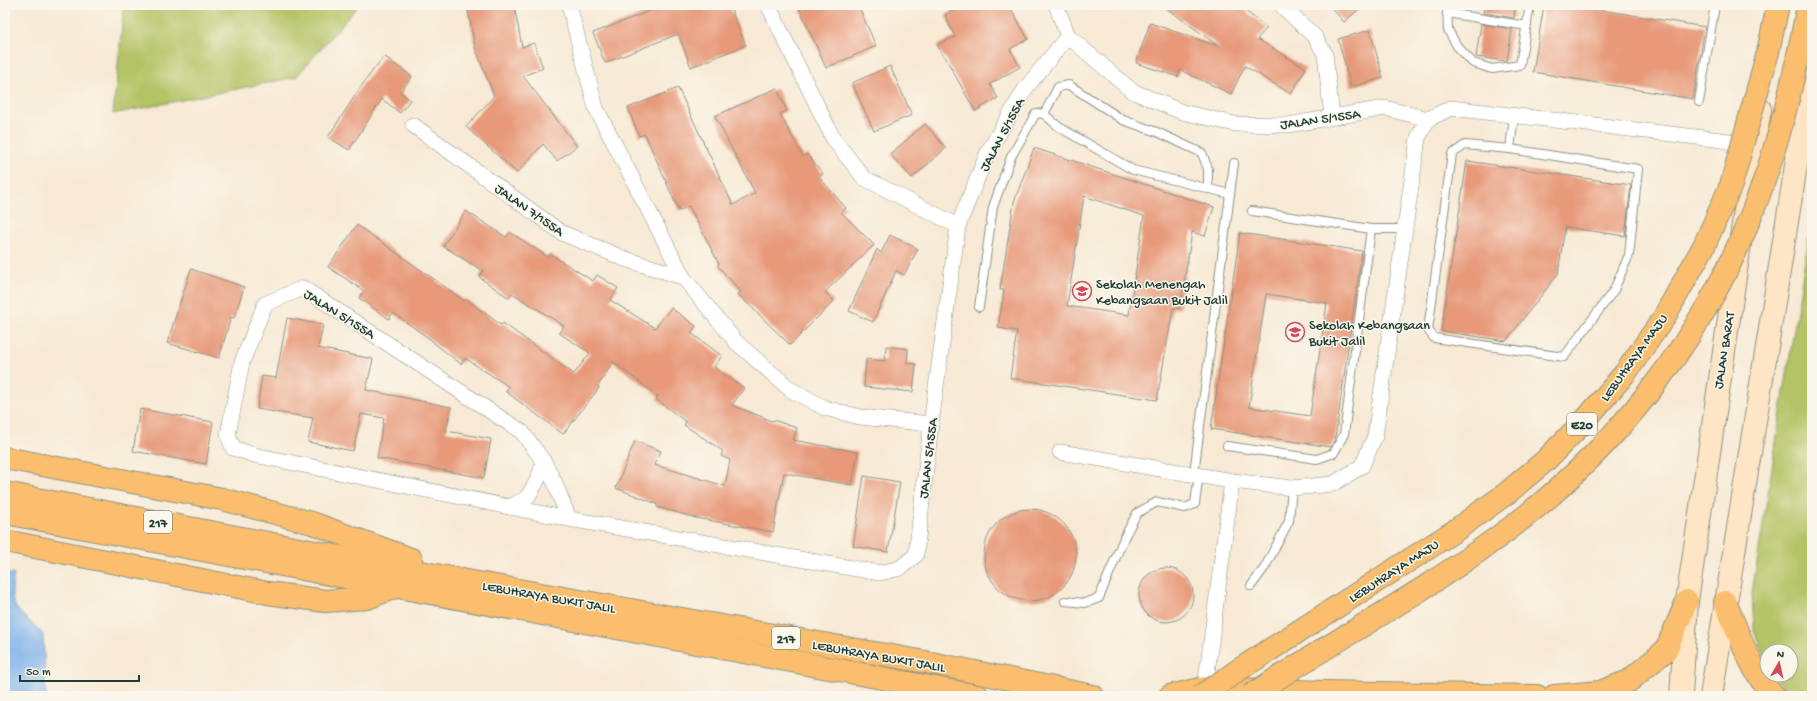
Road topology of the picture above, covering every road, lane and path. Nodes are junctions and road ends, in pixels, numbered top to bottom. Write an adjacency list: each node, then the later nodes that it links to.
1 (568, 5): 29 (street)
2 (768, 5): 26 (street)
3 (1056, 5): 11 (street, JALAN 5/155A)
4 (1281, 5): 16 (street)
5 (1530, 5): 10 (lane)
6 (1715, 5): 13 (lane)
7 (1777, 5): 19 (main road, JALAN BARAT); 51 (highway, LEBUHRAYA MAJU / E20, bridge)
8 (1808, 5): 55 (highway, E20, bridge)
9 (1447, 9): 10 (lane); 10 (lane)
10 (1526, 26)
11 (1068, 36): 16 (street, JALAN 5/155A); 26 (street, JALAN 5/155A)
12 (1812, 66): 21 (main road)
13 (1699, 102)
14 (1044, 114): 23 (lane); 23 (lane); 30 (lane)
15 (1514, 116): 17 (street); 19 (street); 20 (lane)
16 (1332, 117): 17 (street, JALAN 5/155A)
17 (1428, 119): 27 (street)
18 (413, 124): 29 (street, JALAN 7/155A)
19 (1755, 144): 21 (street); 49 (main road, JALAN BARAT)
20 (1510, 149): 20 (lane)
21 (1798, 149): 50 (main road)
22 (1234, 163): 24 (lane)
23 (1208, 189): 24 (lane)
24 (1230, 194): 36 (lane)
25 (1252, 211): 28 (lane)
26 (958, 226): 31 (street, JALAN 5/155A)
27 (1405, 228): 28 (lane); 38 (street)
28 (1371, 229): 32 (lane)
29 (682, 277): 31 (street)
30 (979, 307)
31 (931, 424): 42 (street, JALAN 5/155A)
32 (1227, 446)
33 (1060, 452): 36 (street)
34 (5, 458): 45 (highway)
35 (544, 462): 40 (street); 40 (street, JALAN 5/155A); 42 (street, JALAN 5/155A)
36 (1196, 474): 37 (street); 48 (lane)
37 (1232, 480): 38 (street); 51 (street)
38 (1292, 488): 46 (lane)
39 (5, 493): 44 (highway, LEBUHRAYA BUKIT JALIL / 217)
40 (510, 507): 42 (street, JALAN 5/155A)
41 (5, 513): 44 (highway, LEBUHRAYA BUKIT JALIL / 217)
42 (569, 519)
43 (5, 541): 47 (highway)
44 (309, 560): 45 (highway, LEBUHRAYA BUKIT JALIL / 217); 47 (highway, LEBUHRAYA BUKIT JALIL / 217)
45 (478, 583): 53 (highway, LEBUHRAYA BUKIT JALIL / 217)
46 (1251, 586)
47 (395, 587): 52 (highway, LEBUHRAYA BUKIT JALIL / 217)
48 (1065, 601)
49 (1687, 601): 57 (highway); 58 (main road, JALAN BARAT)
50 (1725, 602): 59 (main road); 60 (highway)
51 (1203, 692): 54 (highway); 56 (highway)
52 (978, 696)
53 (1093, 696)
54 (1170, 696)
55 (1250, 696)
56 (1537, 696)
57 (1554, 696)
58 (1680, 696)
59 (1711, 696)
60 (1774, 696)

